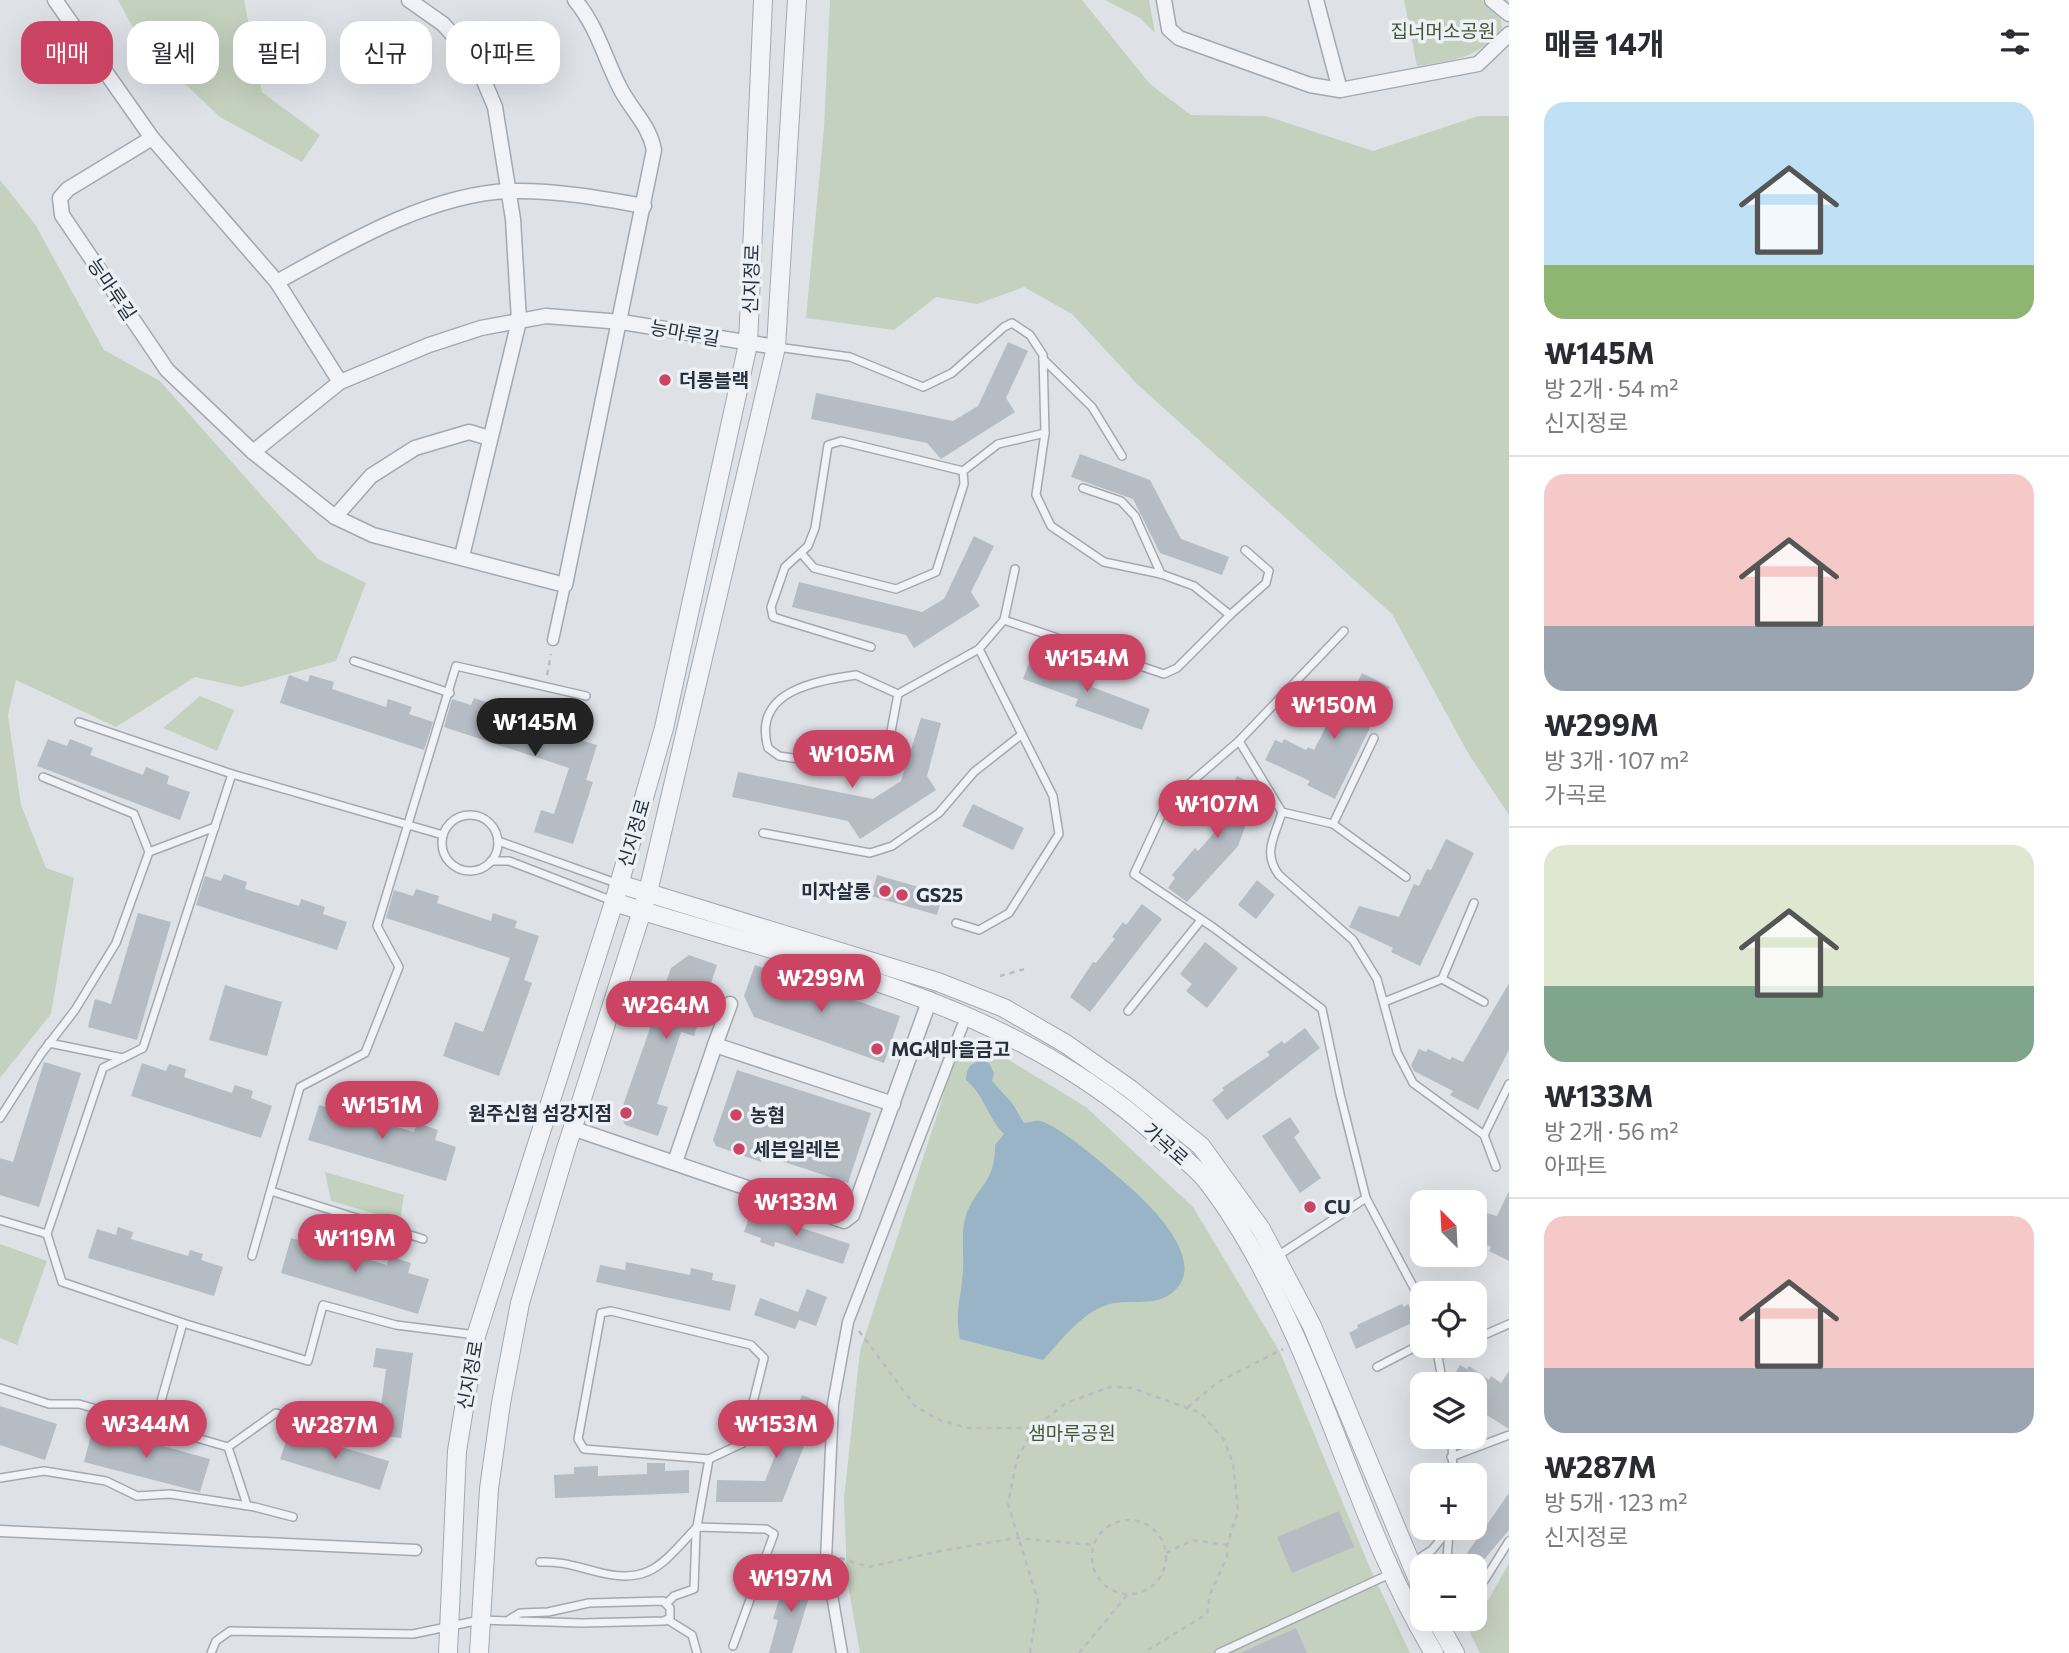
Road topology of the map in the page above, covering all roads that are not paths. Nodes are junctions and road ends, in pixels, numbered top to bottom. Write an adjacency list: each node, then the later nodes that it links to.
1 (55, 0): 12 (street)
2 (409, 0): 13 (street)
3 (575, 0): 14 (street)
4 (762, 0): 18 (street, 신지정로)
5 (796, 0): 19 (street, 신지정로)
6 (1164, 0): 11 (street)
7 (1316, 0): 11 (street)
8 (1492, 0): 9 (street)
9 (1509, 13)
10 (1509, 34): 11 (street)
11 (1340, 90)
12 (152, 138): 15 (street); 24 (street, 능마루길)
13 (510, 191): 14 (street); 15 (street); 16 (street)
14 (644, 206): 17 (street)
15 (277, 282): 21 (street)
16 (519, 321): 17 (street, 능마루길); 21 (street, 능마루길); 23 (street)
17 (622, 322): 18 (street, 능마루길); 34 (street)
18 (748, 344): 19 (street, 능마루길); 62 (street, 신지정로)
19 (776, 347): 20 (lane); 61 (street, 신지정로)
20 (1042, 359): 22 (lane); 25 (lane)
21 (340, 382): 24 (street, 능마루길)
22 (1045, 433): 26 (lane); 33 (lane)
23 (489, 438): 28 (street); 31 (street)
24 (253, 452): 28 (street, 능마루길)
25 (1122, 456)
26 (963, 471): 30 (lane); 30 (lane)
27 (1083, 488): 33 (lane)
28 (335, 517): 31 (street, 능마루길)
29 (1245, 550): 35 (lane)
30 (802, 553): 39 (lane)
31 (462, 556): 34 (street, 능마루길)
32 (1015, 569): 36 (lane)
33 (1161, 574): 35 (lane)
34 (565, 585): 38 (street)
35 (1230, 615): 36 (lane)
36 (1003, 620): 40 (lane)
37 (1344, 631): 48 (lane)
38 (553, 640)
39 (872, 647)
40 (979, 649): 43 (lane); 46 (lane)
41 (354, 661): 42 (lane)
42 (450, 693): 44 (lane); 52 (lane)
43 (898, 694): 43 (lane)
44 (586, 696)
45 (79, 722): 49 (lane)
46 (1021, 735): 55 (lane); 66 (lane)
47 (1374, 738): 53 (lane)
48 (1239, 740): 51 (lane); 65 (lane)
49 (232, 774): 52 (lane); 54 (lane)
50 (43, 777): 58 (lane)
51 (1282, 812): 53 (lane); 70 (lane)
52 (406, 823): 56 (lane); 85 (lane)
53 (1333, 824): 60 (lane)
54 (215, 827): 58 (lane); 77 (lane)
55 (763, 833)
56 (443, 835): 57 (lane); 59 (lane)
57 (498, 841): 59 (lane); 62 (lane)
58 (149, 852): 75 (lane)
59 (491, 861): 62 (lane)
60 (1405, 877)
61 (648, 892): 62 (street, 가곡로); 64 (street, 신지정로); 68 (street, 가곡로)
62 (616, 893): 64 (street, 가곡로); 96 (street, 신지정로)
63 (1474, 903): 67 (lane)
64 (642, 911): 69 (street, 가곡로); 81 (street, 신지정로)
65 (1201, 920): 73 (lane); 86 (lane)
66 (956, 923)
67 (1442, 979): 70 (lane); 71 (lane)
68 (938, 982): 69 (street); 91 (street, 가곡로)
69 (930, 999): 79 (street); 118 (street, 가곡로)
70 (1384, 1002): 82 (lane)
71 (1484, 1002)
72 (730, 1004): 76 (street)
73 (1128, 1011)
74 (962, 1027): 131 (street)
75 (49, 1043): 77 (lane); 80 (lane)
76 (715, 1045): 79 (street); 83 (street)
77 (123, 1058): 88 (lane)
78 (1509, 1084): 82 (lane)
79 (893, 1104): 83 (street)
80 (0, 1118)
81 (572, 1128): 83 (street); 121 (street, 신지정로)
82 (1484, 1135): 84 (lane)
83 (675, 1162)
84 (1496, 1167)
85 (271, 1191): 89 (lane); 90 (lane)
86 (1366, 1198): 91 (lane); 92 (lane)
87 (0, 1220): 88 (lane)
88 (47, 1234): 93 (lane)
89 (423, 1239)
90 (252, 1256)
91 (1276, 1257): 117 (street, 가곡로)
92 (1410, 1281)
93 (183, 1323): 96 (lane); 100 (lane)
94 (1509, 1324): 95 (lane)
95 (1487, 1334)
96 (477, 1336): 124 (street, 신지정로)
97 (1410, 1350): 98 (lane)
98 (1377, 1367)
99 (0, 1388): 100 (lane)
100 (154, 1426): 103 (lane)
101 (1509, 1435): 105 (lane)
102 (365, 1439): 103 (lane)
103 (228, 1447): 109 (lane)
104 (1451, 1449): 105 (lane)
105 (1451, 1457): 107 (lane)
106 (709, 1459): 106 (lane); 111 (lane)
107 (1452, 1463)
108 (0, 1478): 109 (lane)
109 (247, 1505): 110 (lane)
110 (293, 1517)
111 (697, 1528): 116 (lane); 120 (lane); 126 (lane)
112 (0, 1531): 115 (street)
113 (1441, 1540): 117 (lane)
114 (1509, 1541): 119 (lane)
115 (416, 1550)
116 (540, 1562)
117 (1409, 1564): 118 (street)
118 (1393, 1572): 132 (lane); 133 (street, 가곡로)
119 (1487, 1575)
120 (667, 1602): 122 (lane); 123 (lane)
121 (480, 1619): 122 (lane); 124 (lane); 129 (street, 신지정로)
122 (510, 1619): 123 (lane)
123 (668, 1620): 130 (lane)
124 (448, 1628): 127 (lane); 128 (street, 신지정로)
125 (1443, 1631): 134 (street)
126 (733, 1646)
127 (211, 1653)
128 (448, 1653)
129 (479, 1653)
130 (697, 1653)
131 (842, 1653)
132 (1219, 1653)
133 (1434, 1653)
134 (1455, 1653)

